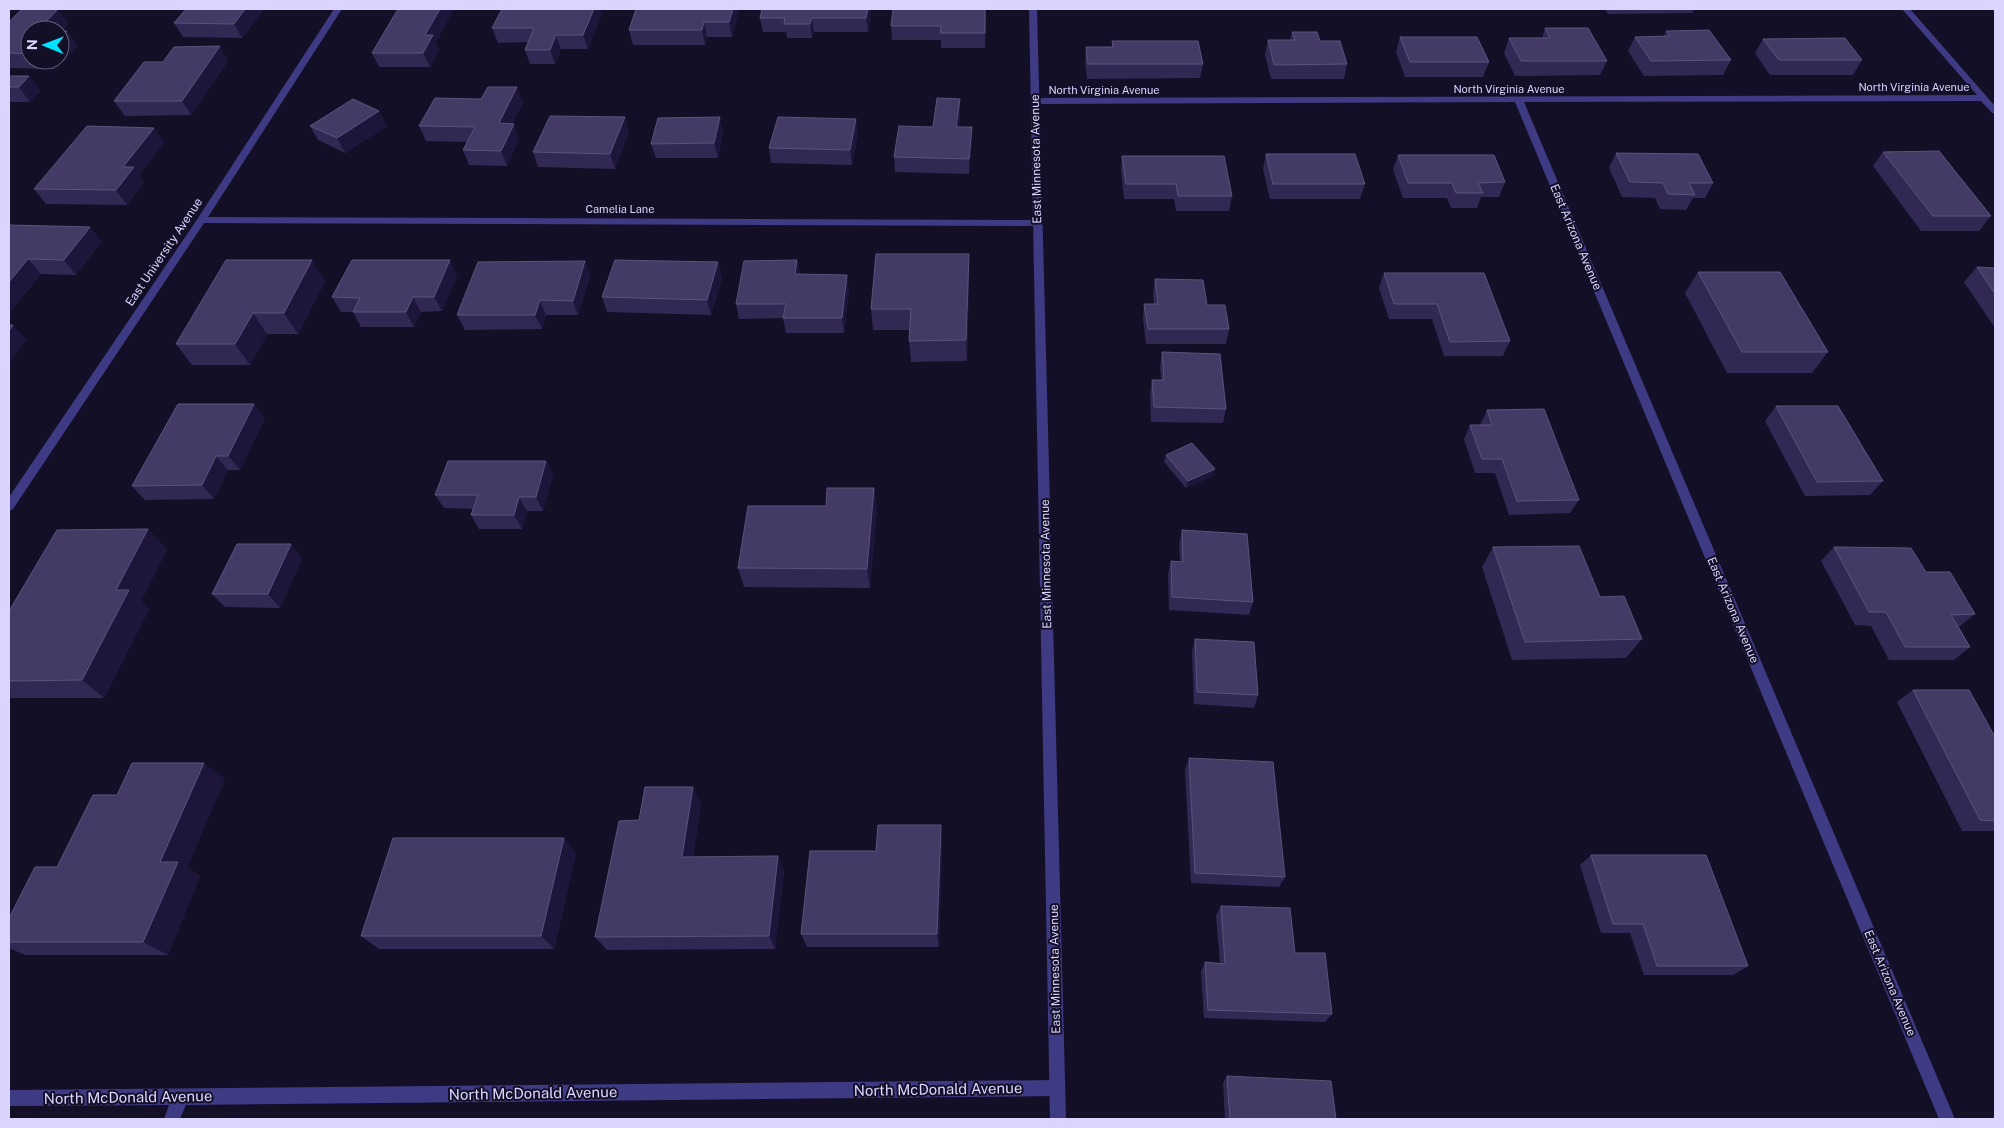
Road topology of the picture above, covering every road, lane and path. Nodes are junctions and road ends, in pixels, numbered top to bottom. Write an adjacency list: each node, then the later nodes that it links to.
1 (338, 9): 8 (street, East University Avenue)
2 (1033, 9): 6 (street, East Minnesota Avenue)
3 (1906, 9): 4 (street)
4 (1984, 98): 5 (street, North Virginia Avenue); 7 (street)
5 (1519, 101): 6 (street, North Virginia Avenue); 16 (street, East Arizona Avenue)
6 (1035, 102): 9 (street, East Minnesota Avenue)
7 (1995, 111)
8 (201, 220): 9 (street, Camelia Lane); 10 (street, East University Avenue)
9 (1038, 224): 11 (street, East Minnesota Avenue)
10 (9, 506)
11 (1057, 1088): 12 (street, North McDonald Avenue); 15 (street, East Minnesota Avenue)
12 (181, 1096): 13 (street, North McDonald Avenue); 14 (street)
13 (9, 1098)
14 (172, 1119)
15 (1058, 1119)
16 (1947, 1119)

